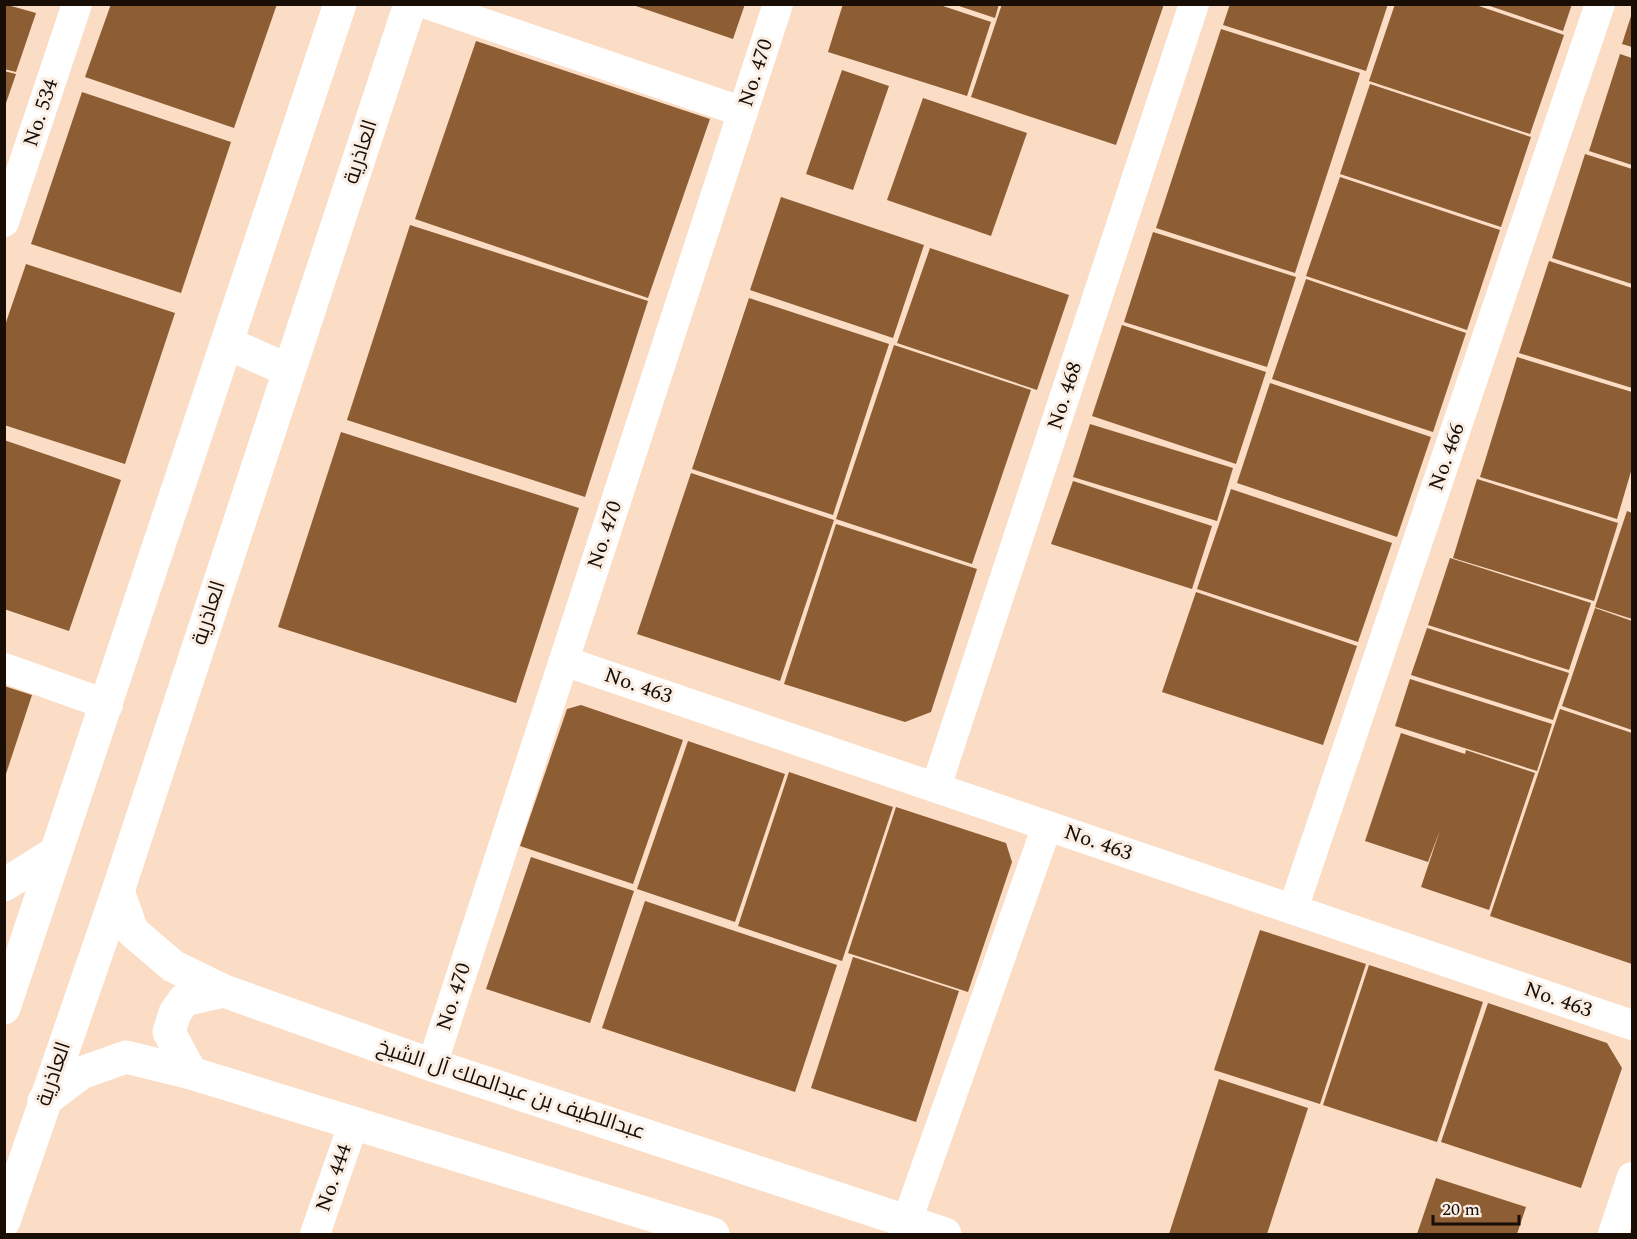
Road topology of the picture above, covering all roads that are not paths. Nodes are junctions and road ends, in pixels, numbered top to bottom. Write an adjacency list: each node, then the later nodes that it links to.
1 (77, 4): 9 (street, No. 534)
2 (340, 4): 10 (street)
3 (410, 4): 11 (street, العاذرية)
4 (427, 4): 8 (street)
5 (778, 4): 8 (street, No. 470)
6 (1194, 4): 15 (street, No. 468)
7 (1600, 4): 20 (street, No. 466)
8 (743, 112): 12 (street, No. 470)
9 (4, 222)
10 (229, 344): 11 (street); 14 (street)
11 (288, 370): 19 (street, العاذرية)
12 (564, 661): 15 (street, No. 463); 24 (street, No. 470)
13 (4, 668): 14 (street)
14 (108, 705): 17 (street)
15 (936, 788): 16 (street, No. 463)
16 (1047, 826): 20 (street, No. 463); 30 (street)
17 (55, 853): 18 (street); 22 (street)
18 (4, 885)
19 (118, 891): 21 (street, عبداللطيف بن عبدالملك آل الشيخ); 26 (street, العاذرية)
20 (1293, 909): 23 (street, No. 463)
21 (224, 991): 24 (street, عبداللطيف بن عبدالملك آل الشيخ); 25 (street)
22 (4, 1008)
23 (1632, 1025)
24 (432, 1065): 30 (street, عبداللطيف بن عبدالملك آل الشيخ)
25 (191, 1073): 26 (street); 27 (street)
26 (44, 1101): 29 (street, العاذرية)
27 (354, 1122): 31 (street, No. 444); 32 (street)
28 (1632, 1177): 34 (street)
29 (4, 1221)
30 (907, 1221): 33 (street, عبداللطيف بن عبدالملك آل الشيخ)
31 (315, 1234)
32 (713, 1234)
33 (945, 1234)
34 (1613, 1234)

